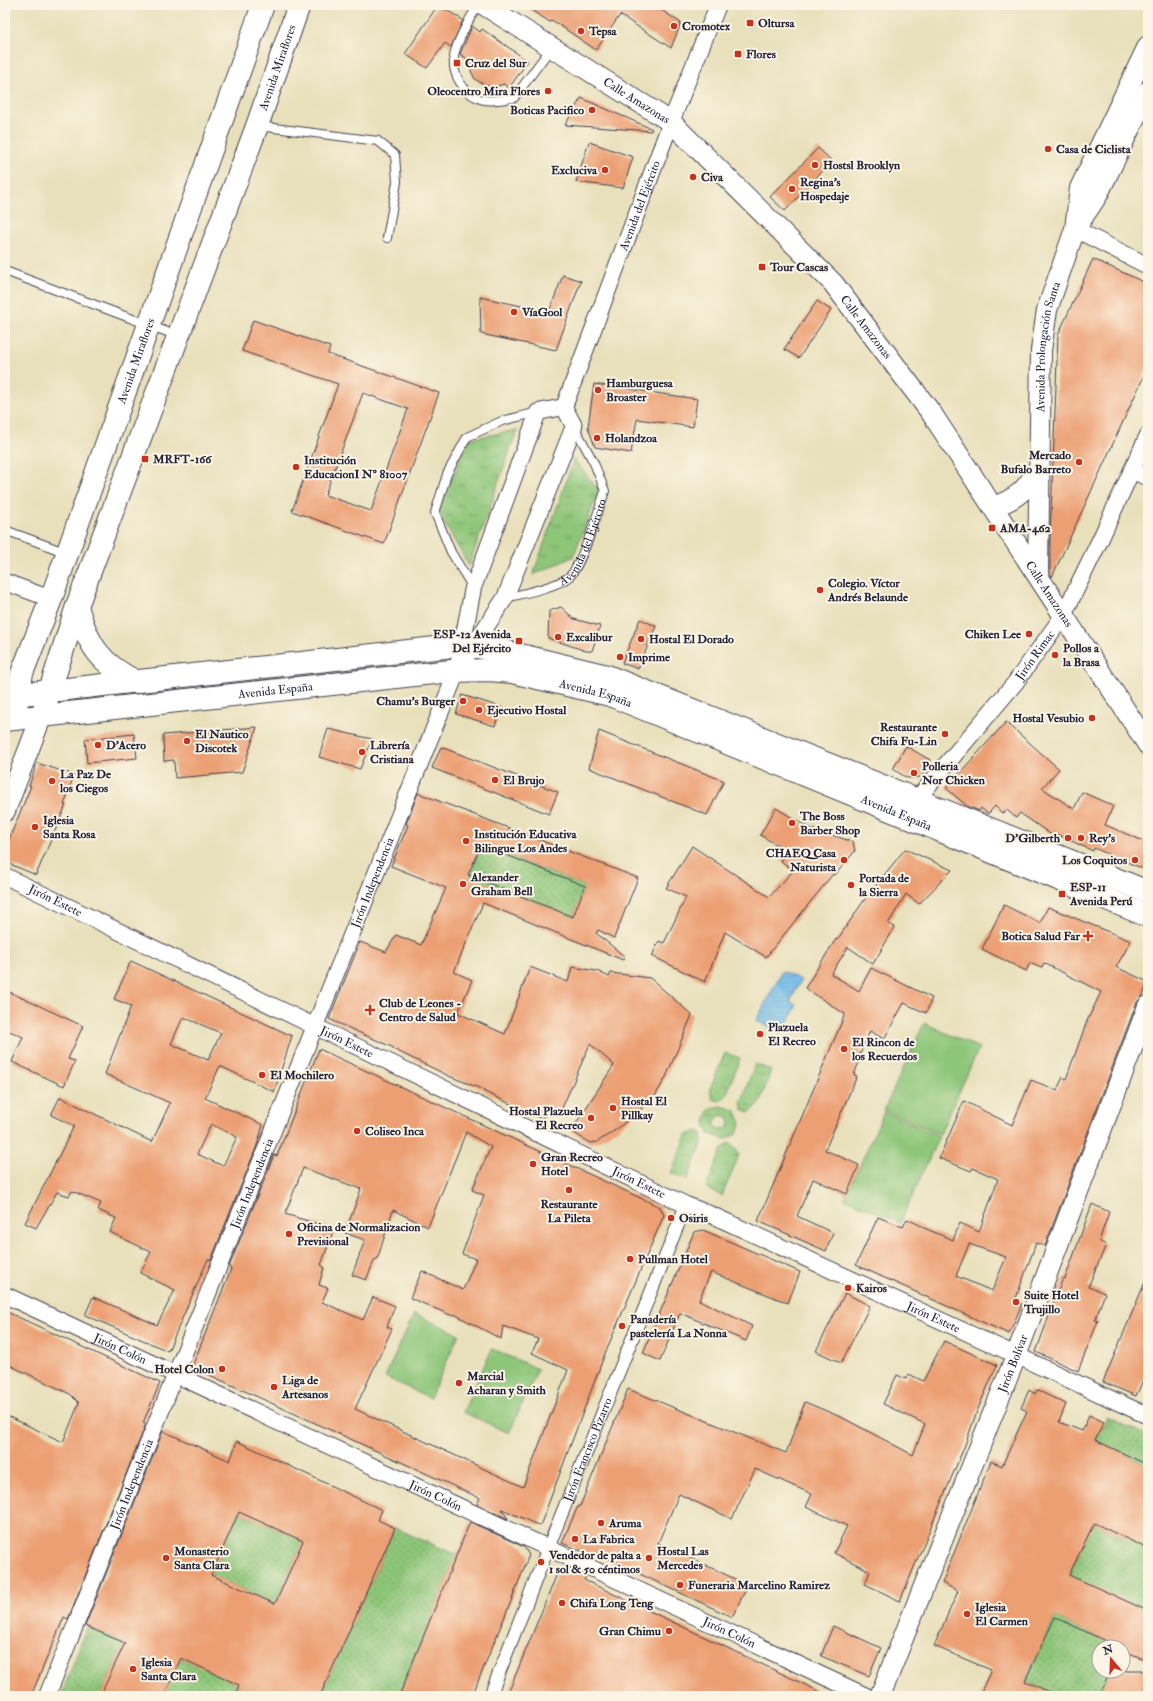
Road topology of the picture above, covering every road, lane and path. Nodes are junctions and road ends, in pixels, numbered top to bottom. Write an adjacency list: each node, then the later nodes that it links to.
1 (263, 5): 11 (main road, Avenida Miraflores)
2 (299, 5): 10 (main road, Avenida Miraflores)
3 (478, 5): 7 (lane)
4 (484, 5): 7 (street, Calle Amazonas)
5 (718, 5): 9 (street, Avenida del Ejército)
6 (1148, 46): 13 (street, Avenida Prolongación Santa)
7 (551, 47): 9 (street, Calle Amazonas)
8 (1148, 91): 13 (street, Avenida Prolongación Santa)
9 (671, 122): 19 (street, Avenida del Ejército); 26 (street, Calle Amazonas)
10 (257, 126): 12 (main road, Avenida Miraflores); 14 (lane)
11 (211, 151): 12 (main road); 17 (main road, Avenida Miraflores)
12 (243, 162): 18 (main road, Avenida Miraflores)
13 (1075, 229): 15 (street); 23 (street, Avenida Prolongación Santa)
14 (387, 238)
15 (1148, 266)
16 (5, 271): 17 (lane)
17 (149, 325): 18 (lane); 28 (main road, Avenida Miraflores)
18 (179, 336): 34 (main road, Avenida Miraflores)
19 (564, 407): 20 (street); 21 (street, Avenida del Ejército)
20 (538, 412): 31 (street); 31 (lane)
21 (574, 426): 32 (street); 32 (lane, Avenida del Ejército)
22 (1148, 435): 24 (street, Jirón Rimac)
23 (1039, 468): 26 (street); 29 (street, Avenida Prolongación Santa)
24 (1132, 470): 25 (street); 35 (street, Jirón Rimac)
25 (1148, 478)
26 (993, 507): 29 (street, Calle Amazonas)
27 (5, 530): 28 (lane)
28 (68, 553): 33 (main road, Avenida Miraflores)
29 (1038, 575): 35 (street, Calle Amazonas)
30 (5, 582): 33 (street)
31 (473, 588): 36 (street)
32 (505, 598): 36 (street)
33 (51, 599): 40 (main road, Avenida Miraflores)
34 (77, 606): 38 (main road); 39 (main road, Avenida Miraflores)
35 (1063, 616): 43 (street, Calle Amazonas); 44 (street, Jirón Rimac)
36 (468, 645): 37 (street); 38 (main road, Avenida España); 44 (main road, Avenida España)
37 (457, 671): 41 (main road, Avenida España); 48 (main road, Avenida España); 50 (street, Jirón Independencia)
38 (137, 682): 39 (main road, Avenida España)
39 (49, 691): 40 (main road, Avenida España); 41 (main road, Avenida Miraflores)
40 (11, 695): 42 (main road, Avenida Miraflores)
41 (42, 715): 42 (main road, Avenida España); 45 (street)
42 (9, 719)
43 (1148, 745)
44 (917, 800): 47 (main road, Avenida España)
45 (5, 811)
46 (5, 876): 50 (street, Jirón Estete)
47 (1148, 892)
48 (1148, 916)
49 (1148, 1006): 53 (street, Jirón Bolívar)
50 (314, 1026): 51 (street, Jirón Estete); 54 (street, Jirón Independencia)
51 (686, 1205): 53 (street, Jirón Estete); 56 (street, Jirón Francisco Pizarro)
52 (5, 1295): 54 (street, Jirón Colón)
53 (1016, 1356): 55 (street, Jirón Estete); 60 (street, Jirón Bolívar)
54 (177, 1374): 56 (street, Jirón Colón); 57 (street, Jirón Independencia)
55 (1148, 1416)
56 (548, 1548): 58 (street, Jirón Francisco Pizarro); 59 (street, Jirón Colón)
57 (47, 1696)
58 (490, 1696)
59 (866, 1696)
60 (880, 1696)

